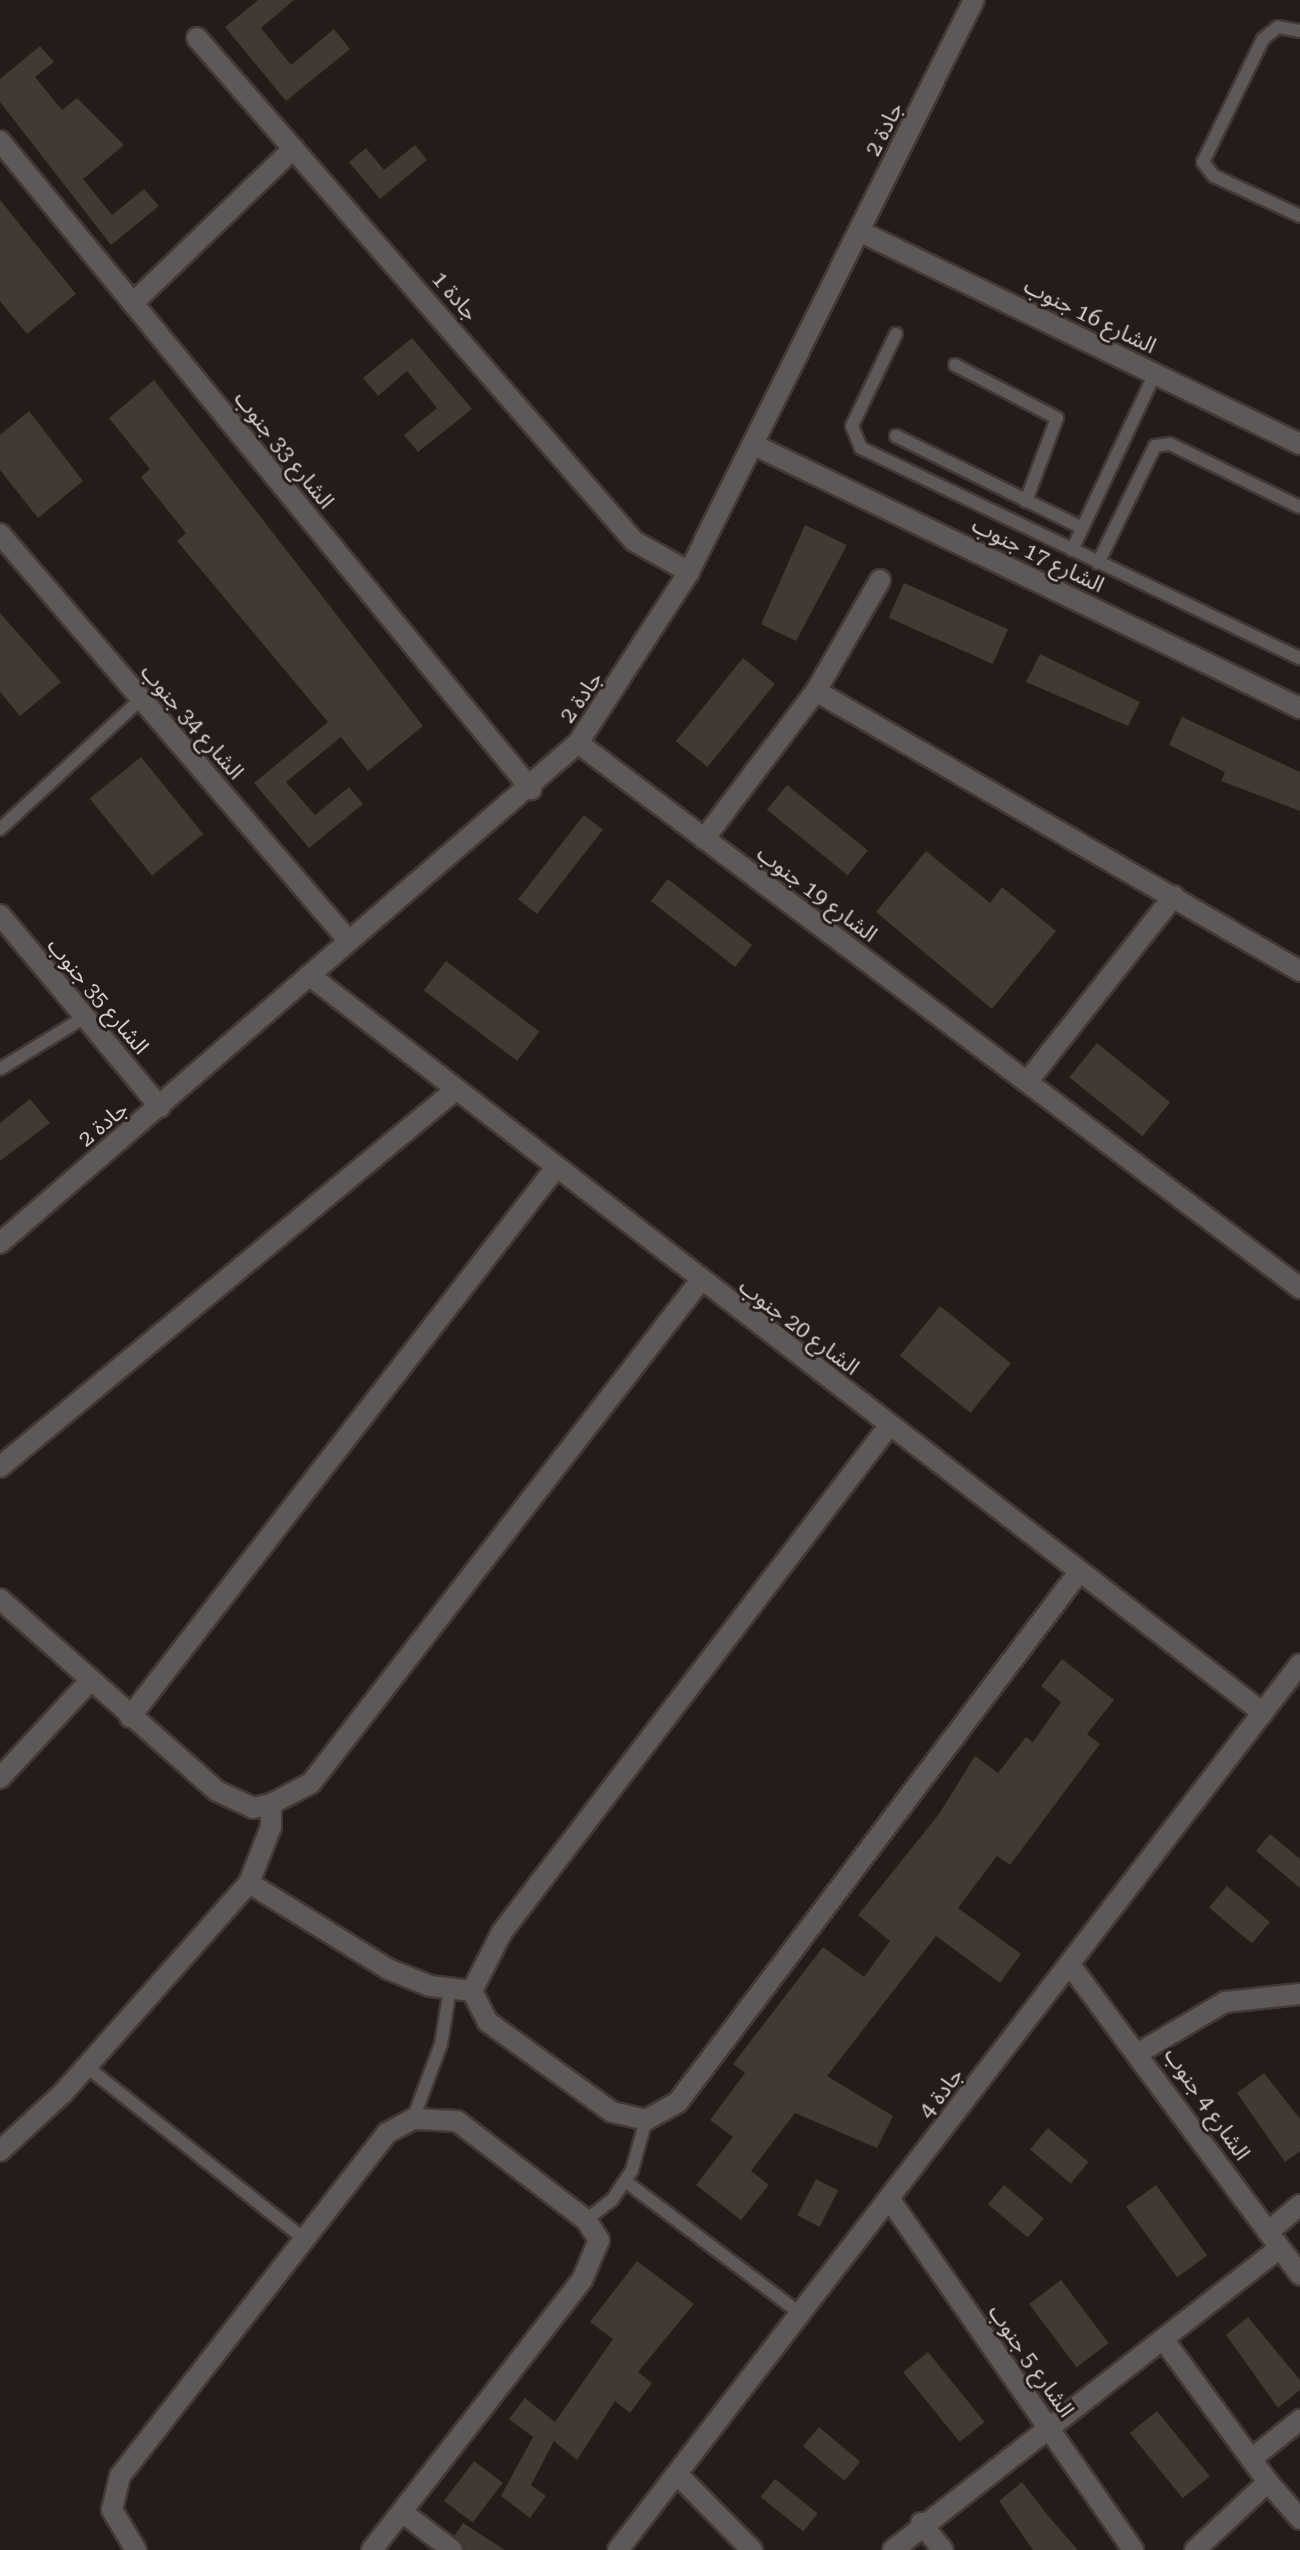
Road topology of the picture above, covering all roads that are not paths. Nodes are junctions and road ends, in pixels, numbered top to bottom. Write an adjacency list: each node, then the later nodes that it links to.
1 (974, 0): 7 (street, جادة 2)
2 (1300, 31): 6 (lane)
3 (197, 38): 5 (street, جادة 1)
4 (0, 141): 8 (street, الشارع 33 جنوب)
5 (294, 148): 8 (street); 21 (street, جادة 1)
6 (1300, 216)
7 (859, 231): 11 (street, الشارع 16 جنوب); 14 (street, جادة 2)
8 (133, 303): 28 (street, الشارع 33 جنوب)
9 (896, 334): 19 (lane)
10 (955, 365): 15 (lane)
11 (1155, 374): 13 (street, الشارع 16 جنوب); 17 (lane)
12 (896, 436): 15 (lane)
13 (1300, 444)
14 (756, 446): 21 (street, جادة 2); 26 (street, الشارع 17 جنوب)
15 (1026, 501): 17 (lane)
16 (1300, 507): 20 (lane)
17 (1082, 528): 19 (lane)
18 (0, 534): 25 (street, الشارع 34 جنوب)
19 (1072, 550): 20 (lane)
20 (1098, 563): 23 (lane)
21 (689, 572): 27 (street, جادة 2)
22 (880, 580): 24 (street)
23 (1300, 658)
24 (816, 691): 30 (street); 31 (street)
25 (141, 699): 29 (lane); 33 (street, الشارع 34 جنوب)
26 (1300, 708)
27 (578, 743): 28 (street, جادة 2); 30 (street, الشارع 19 جنوب)
28 (531, 789): 33 (street, جادة 2)
29 (0, 829)
30 (704, 839): 38 (street, الشارع 19 جنوب)
31 (1174, 896): 34 (street); 38 (street)
32 (0, 915): 36 (street, الشارع 35 جنوب)
33 (349, 941): 35 (street, جادة 2)
34 (1300, 971)
35 (309, 975): 39 (street, الشارع 20 جنوب); 40 (street, جادة 2)
36 (85, 1017): 37 (lane); 40 (street, الشارع 35 جنوب)
37 (0, 1069)
38 (1027, 1082): 44 (street, الشارع 19 جنوب)
39 (453, 1092): 41 (street, الشارع 20 جنوب); 46 (street)
40 (160, 1107): 42 (street, جادة 2)
41 (554, 1170): 43 (street, الشارع 20 جنوب); 52 (street)
42 (0, 1243)
43 (700, 1281): 45 (street, الشارع 20 جنوب); 54 (street)
44 (1300, 1288)
45 (889, 1426): 47 (street, الشارع 20 جنوب); 58 (street)
46 (0, 1467)
47 (1079, 1572): 51 (street, الشارع 20 جنوب); 63 (street)
48 (0, 1599): 50 (street)
49 (1298, 1671): 51 (street, جادة 4)
50 (89, 1682): 52 (street); 53 (street)
51 (1263, 1713): 56 (street, جادة 4)
52 (130, 1717): 54 (street)
53 (0, 1778)
54 (271, 1804): 55 (street)
55 (249, 1883): 57 (street); 61 (street)
56 (1070, 1965): 60 (street, الشارع 4 جنوب); 66 (street, جادة 4)
57 (450, 1989): 58 (street); 62 (lane)
58 (472, 1991): 63 (street)
59 (1300, 1994): 60 (street)
60 (1140, 2052): 70 (street, الشارع 4 جنوب)
61 (87, 2067): 64 (street); 69 (lane)
62 (413, 2119): 68 (street); 69 (street)
63 (646, 2120): 65 (lane)
64 (0, 2151)
65 (625, 2181): 68 (lane); 72 (lane)
66 (890, 2200): 72 (street, جادة 4); 75 (street, الشارع 5 جنوب)
67 (1300, 2205): 70 (street)
68 (586, 2220): 79 (street)
69 (304, 2239): 82 (street)
70 (1273, 2240): 71 (street, الشارع 4 جنوب); 73 (street)
71 (1300, 2275)
72 (801, 2314): 77 (street, جادة 4)
73 (1163, 2339): 75 (street); 76 (street)
74 (1300, 2420): 76 (street)
75 (1049, 2429): 81 (street); 89 (street, الشارع 5 جنوب)
76 (1251, 2459): 78 (street)
77 (677, 2474): 85 (street, جادة 4); 86 (street)
78 (1268, 2482): 80 (street); 90 (street)
79 (402, 2512): 83 (street); 84 (street)
80 (1300, 2519)
81 (921, 2523): 87 (street); 88 (street)
82 (136, 2550)
83 (372, 2550)
84 (452, 2550)
85 (618, 2550)
86 (752, 2550)
87 (893, 2550)
88 (943, 2550)
89 (1133, 2550)
90 (1195, 2550)

